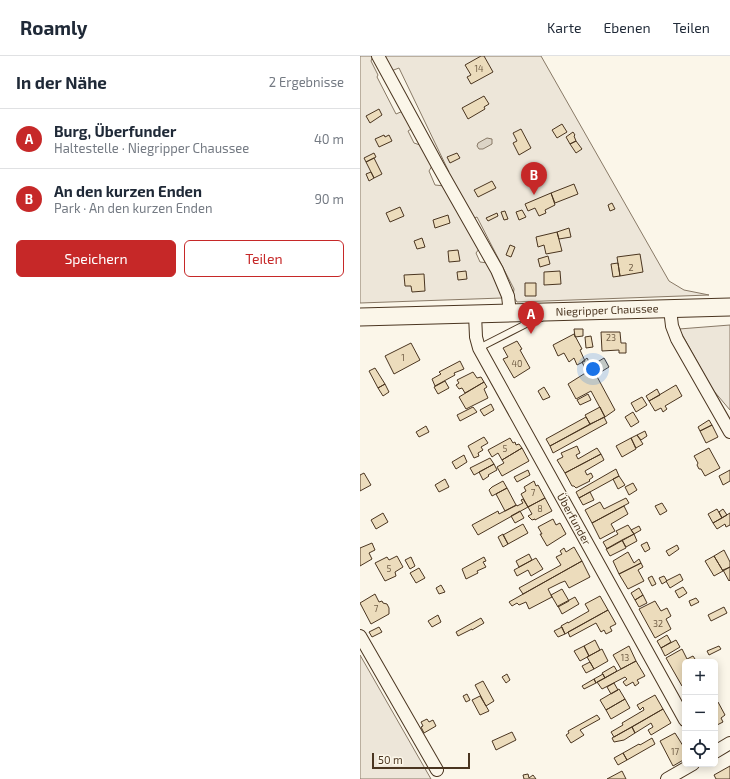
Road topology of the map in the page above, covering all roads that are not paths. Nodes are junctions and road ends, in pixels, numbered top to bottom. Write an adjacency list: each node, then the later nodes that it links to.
1 (378, 56): 5 (street)
2 (730, 307): 3 (main road, Niegripper Chaussee)
3 (670, 308): 4 (main road, Niegripper Chaussee); 9 (street)
4 (560, 312): 5 (main road, Niegripper Chaussee); 8 (lane)
5 (510, 313): 6 (main road, Niegripper Chaussee)
6 (475, 314): 7 (main road, Niegripper Chaussee); 8 (street, Überfunder)
7 (362, 317)
8 (479, 348): 11 (street, Überfunder)
9 (730, 432)
10 (360, 636): 15 (street)
11 (682, 715)
12 (730, 743): 13 (street)
13 (718, 750)
14 (688, 767): 16 (street)
15 (437, 770)
16 (667, 779)

